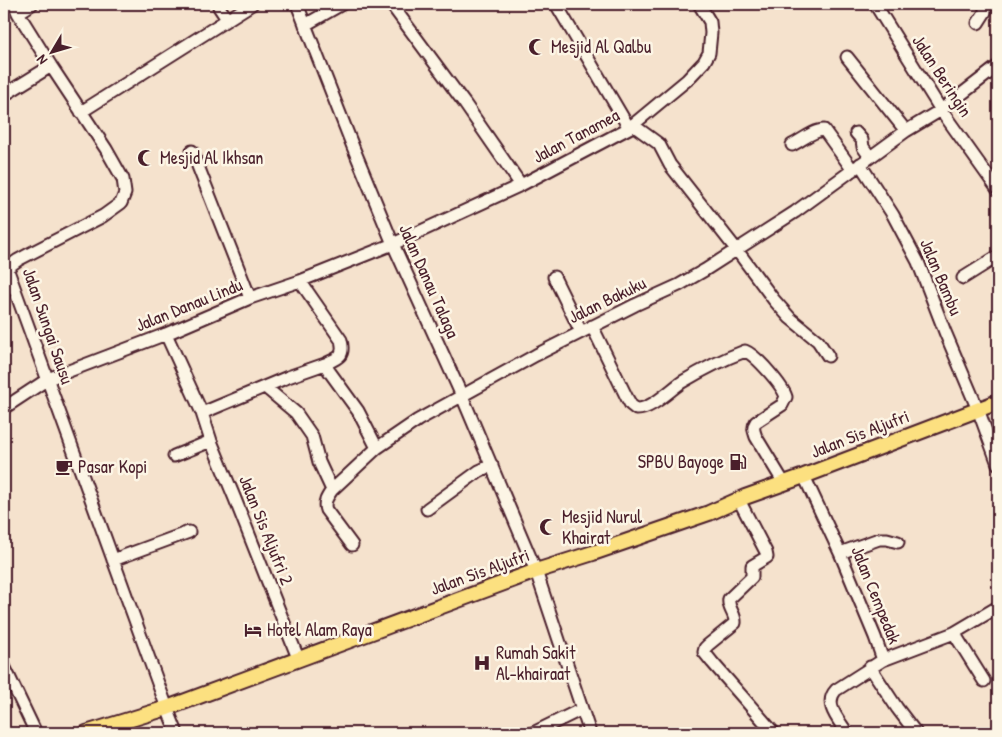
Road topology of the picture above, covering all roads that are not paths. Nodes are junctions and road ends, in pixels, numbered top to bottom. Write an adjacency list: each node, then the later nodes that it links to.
1 (32, 4): 11 (street)
2 (252, 4): 12 (street)
3 (297, 4): 14 (street, Jalan Danau Talaga)
4 (342, 4): 14 (street)
5 (390, 4): 27 (street)
6 (556, 4): 21 (street)
7 (699, 4): 21 (street, Jalan Tanamea)
8 (875, 4): 19 (street, Jalan Beringin)
9 (985, 4): 13 (street)
10 (219, 7): 12 (street)
11 (16, 9): 16 (street, Jalan Sungai Sausu)
12 (227, 19): 20 (street)
13 (978, 23)
14 (305, 24): 29 (street, Jalan Danau Talaga)
15 (847, 57): 22 (street)
16 (50, 66): 18 (street); 20 (street, Jalan Sungai Sausu)
17 (998, 66): 19 (street, Jalan Bakuku)
18 (4, 95)
19 (942, 110): 22 (street, Jalan Bakuku); 28 (street, Jalan Beringin)
20 (81, 112): 32 (street, Jalan Sungai Sausu)
21 (631, 126): 27 (street, Jalan Tanamea); 30 (street)
22 (906, 131): 26 (street, Jalan Bakuku)
23 (856, 133): 26 (street)
24 (792, 145): 26 (street)
25 (192, 151): 37 (street)
26 (861, 163): 30 (street, Jalan Bakuku); 48 (street, Jalan Bambu)
27 (521, 185): 29 (street, Jalan Tanamea)
28 (998, 190)
29 (393, 244): 35 (street, Jalan Danau Lindu); 45 (street, Jalan Danau Talaga)
30 (736, 249): 38 (street, Jalan Bakuku); 41 (street)
31 (998, 256): 34 (street)
32 (6, 266): 36 (street, Jalan Sungai Sausu)
33 (554, 277): 39 (street)
34 (963, 278)
35 (300, 281): 37 (street, Jalan Danau Lindu); 42 (street)
36 (8, 285): 43 (street, Jalan Sungai Sausu)
37 (250, 298): 40 (street, Jalan Danau Lindu)
38 (592, 326): 39 (street, Jalan Bakuku); 56 (street)
39 (581, 332): 45 (street, Jalan Bakuku)
40 (166, 334): 43 (street, Jalan Danau Lindu); 49 (street, Jalan Sis Aljufri 2)
41 (828, 356)
42 (325, 364): 44 (street); 51 (street)
43 (48, 379): 47 (street, Jalan Danau Lindu); 64 (street, Jalan Sungai Sausu)
44 (265, 387): 49 (street); 57 (street)
45 (462, 396): 51 (street, Jalan Bakuku); 54 (street, Jalan Danau Talaga)
46 (998, 402): 48 (main road, Jalan Sis Aljufri)
47 (4, 408)
48 (978, 409): 53 (street, Jalan Bambu); 55 (main road, Jalan Sis Aljufri)
49 (202, 413): 50 (street, Jalan Sis Aljufri 2)
50 (211, 441): 52 (street); 68 (street, Jalan Sis Aljufri 2)
51 (377, 448): 57 (street, Jalan Bakuku)
52 (174, 456)
53 (998, 463)
54 (492, 465): 59 (street); 65 (street, Jalan Danau Talaga)
55 (804, 476): 56 (main road, Jalan Sis Aljufri); 63 (street, Jalan Cempedak)
56 (784, 484): 58 (main road, Jalan Sis Aljufri)
57 (332, 490): 62 (street)
58 (739, 500): 65 (main road, Jalan Sis Aljufri); 80 (street)
59 (427, 509)
60 (189, 532): 64 (street)
61 (898, 542): 63 (street)
62 (352, 545)
63 (840, 553): 69 (street, Jalan Cempedak)
64 (113, 560): 73 (street, Jalan Sungai Sausu)
65 (536, 571): 68 (main road, Jalan Sis Aljufri); 74 (street, Jalan Danau Talaga)
66 (998, 607): 67 (street)
67 (954, 633): 69 (street); 72 (street)
68 (298, 658): 73 (main road, Jalan Sis Aljufri)
69 (883, 660): 71 (street, Jalan Cempedak)
70 (4, 666): 75 (street)
71 (870, 667): 81 (street, Jalan Cempedak); 82 (street)
72 (984, 682)
73 (167, 708): 76 (main road, Jalan Sis Aljufri); 77 (street, Jalan Sungai Sausu)
74 (582, 709): 78 (street); 79 (street, Jalan Danau Talaga)
75 (36, 733)
76 (86, 733)
77 (177, 733)
78 (533, 733)
79 (590, 733)
80 (774, 733)
81 (848, 733)
82 (916, 733)

